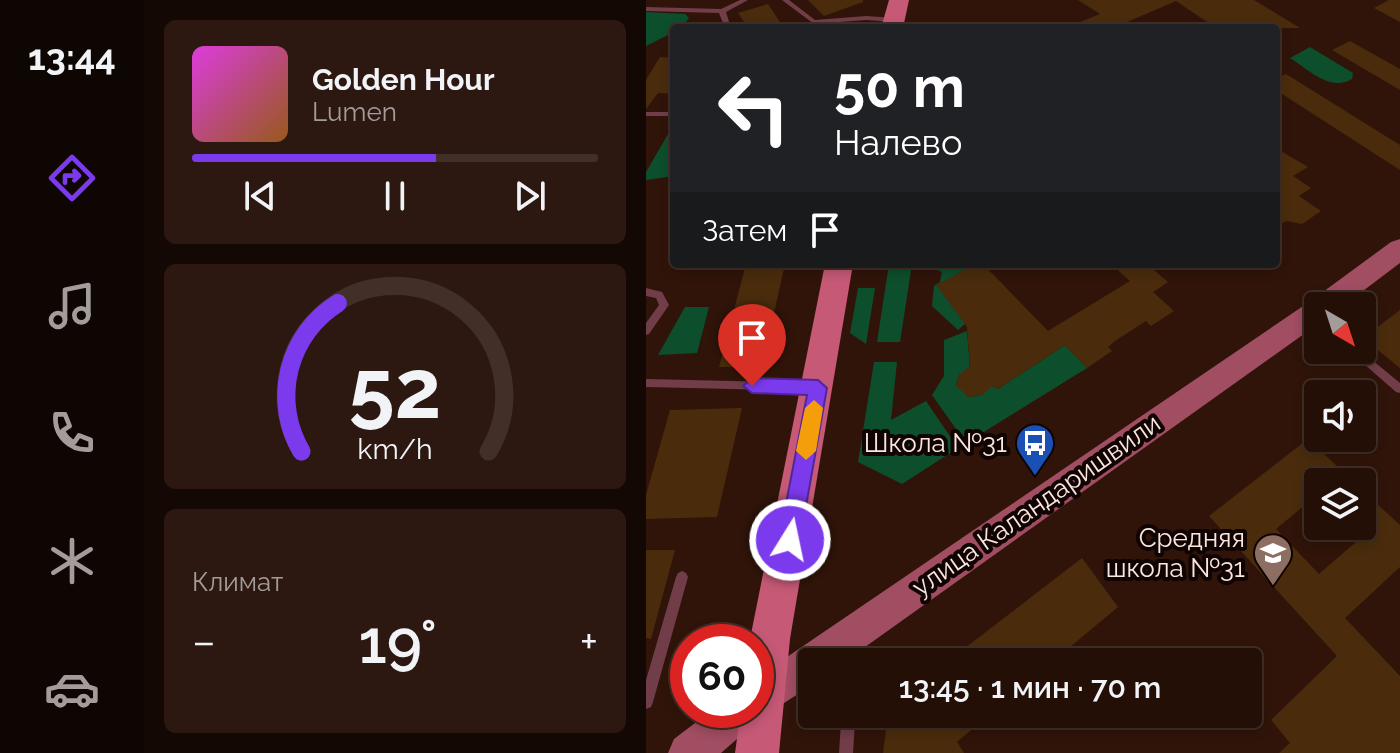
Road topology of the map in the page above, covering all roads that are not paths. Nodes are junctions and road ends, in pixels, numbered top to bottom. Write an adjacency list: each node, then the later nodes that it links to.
1 (745, 0): 4 (lane)
2 (785, 0): 5 (lane)
3 (646, 9): 4 (lane)
4 (722, 11): 6 (lane)
5 (895, 16)
6 (727, 24)
7 (646, 114): 8 (lane)
8 (670, 114)
9 (1400, 249): 12 (street, улица Каландаришвили)
10 (838, 268): 17 (main road)
11 (646, 292): 14 (lane)
12 (1344, 292)
13 (1304, 322): 21 (street, улица Каландаришвили)
14 (646, 331)
15 (1370, 364): 18 (lane)
16 (646, 383): 17 (lane)
17 (818, 388): 20 (main road)
18 (1400, 389)
19 (682, 577): 22 (lane)
20 (773, 624)
21 (774, 689)
22 (646, 702)
23 (721, 728): 26 (street, улица Каландаришвили)
24 (756, 728): 27 (main road)
25 (848, 728): 28 (lane)
26 (688, 753)
27 (757, 753)
28 (846, 753)

